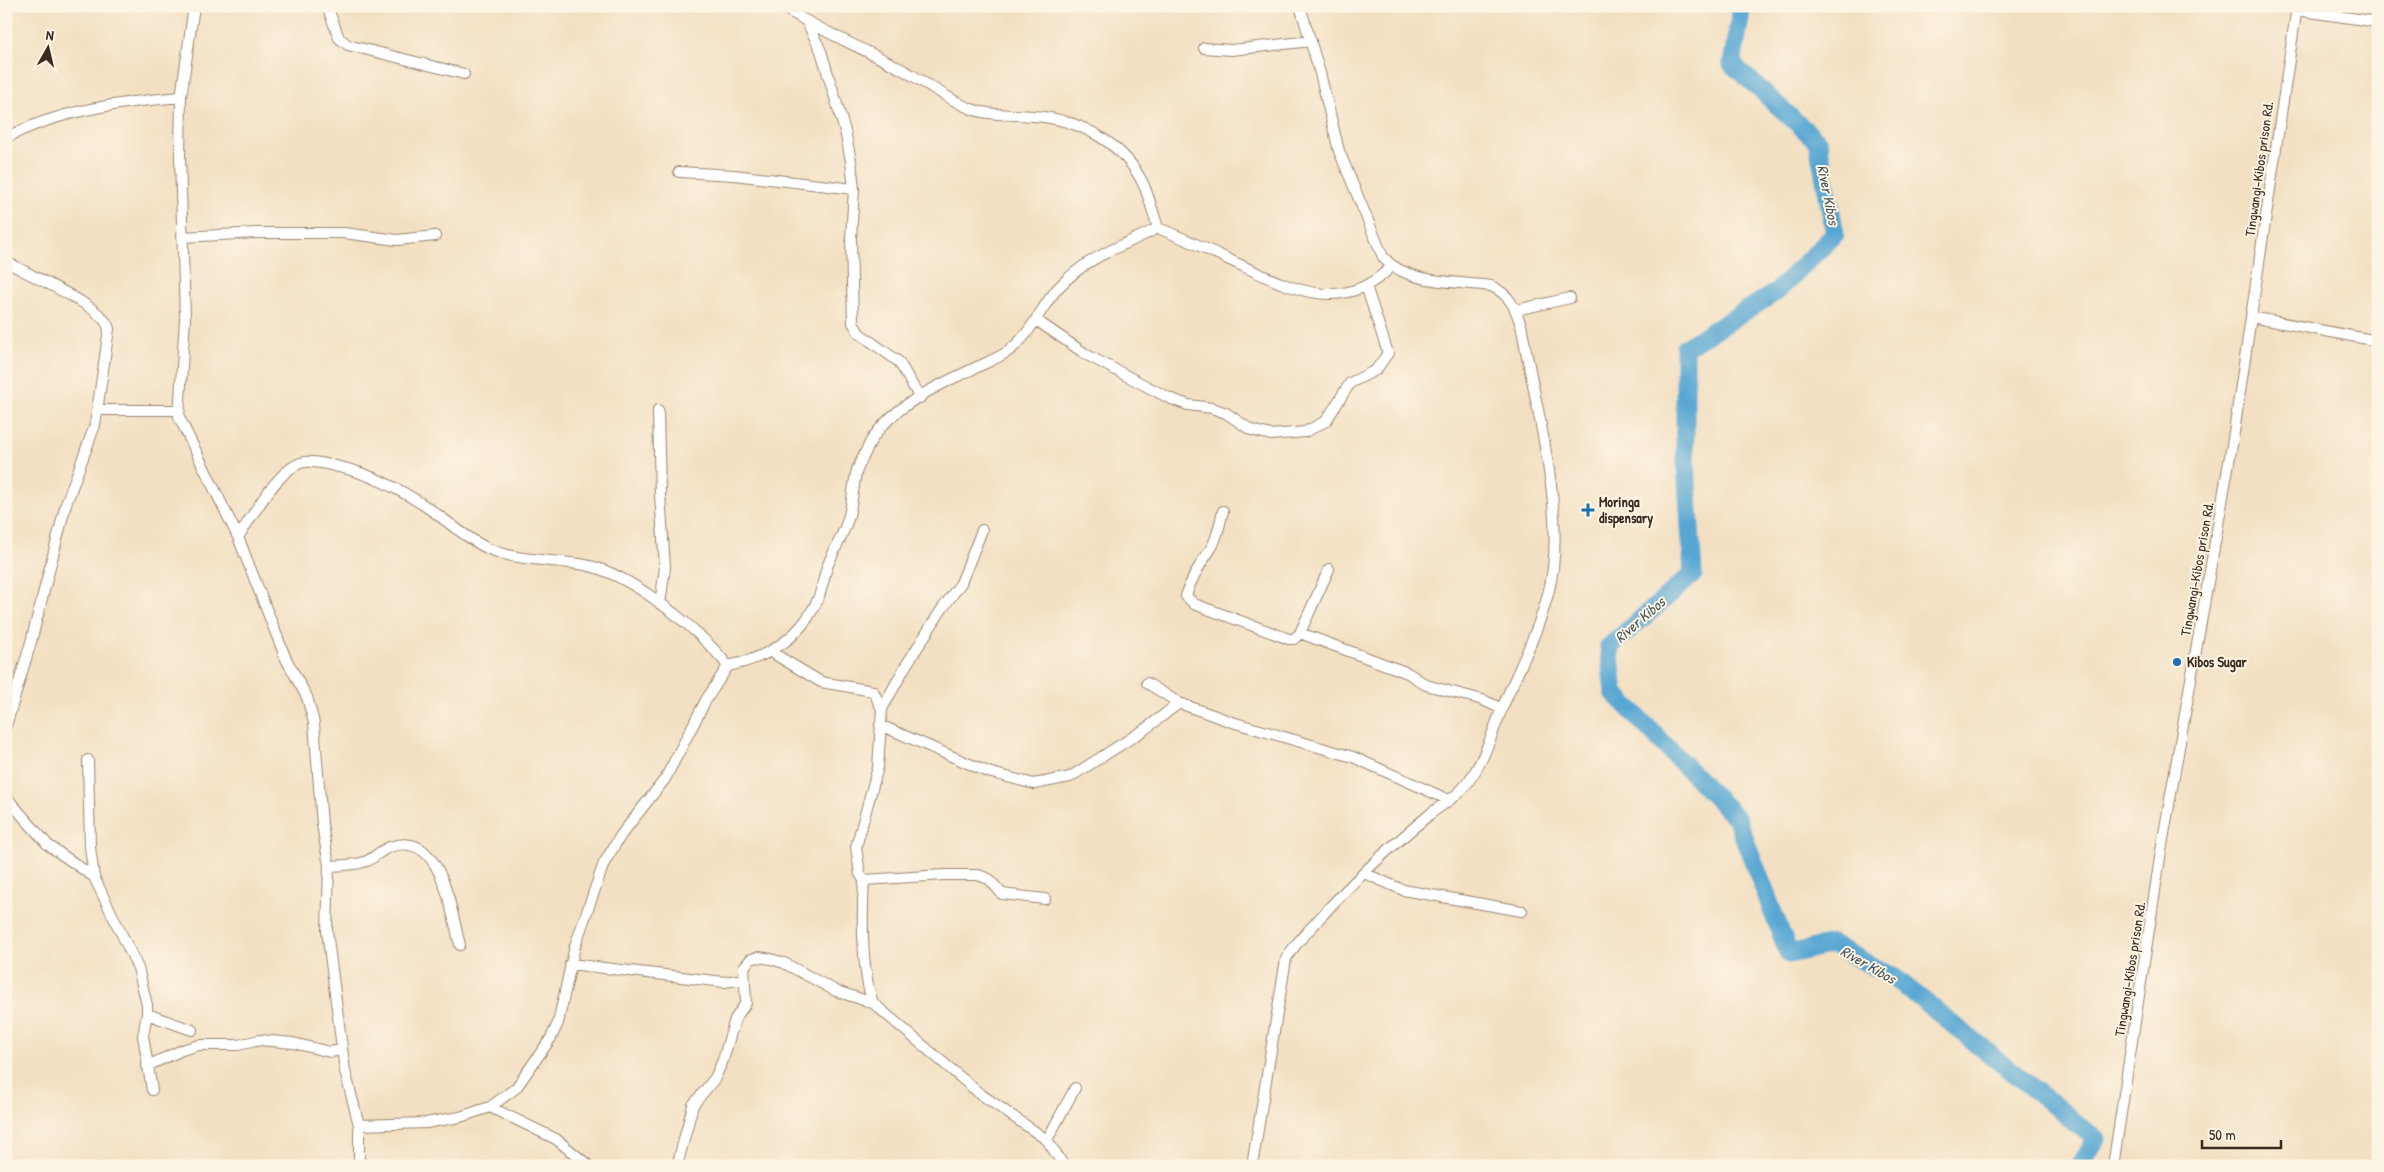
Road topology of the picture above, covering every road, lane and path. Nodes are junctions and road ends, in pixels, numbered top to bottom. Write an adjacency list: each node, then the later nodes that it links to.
1 (194, 6): 11 (street)
2 (327, 6): 10 (street)
3 (782, 6): 6 (street)
4 (1300, 6): 8 (street)
5 (2297, 8): 7 (street); 23 (street, Tingwangi-Kibos prison Rd.)
6 (807, 22): 14 (street); 15 (street)
7 (2378, 22)
8 (1311, 41): 9 (street); 19 (street)
9 (1204, 48)
10 (464, 74)
11 (181, 97): 12 (street); 17 (street)
12 (6, 138)
13 (679, 172): 14 (street)
14 (854, 189): 26 (street)
15 (1158, 228): 20 (street); 24 (street)
16 (435, 236): 17 (street)
17 (182, 237): 28 (street)
18 (6, 260): 27 (street)
19 (1391, 266): 20 (street); 22 (street)
20 (1366, 286): 24 (street)
21 (1570, 298): 22 (street)
22 (1516, 310): 40 (street)
23 (2251, 317): 25 (street); 71 (street, Tingwangi-Kibos prison Rd.)
24 (1036, 320): 26 (street)
25 (2378, 341)
26 (920, 398): 36 (street)
27 (99, 410): 28 (street); 43 (street)
28 (178, 410): 32 (street)
29 (658, 410): 34 (street)
30 (1224, 512): 35 (street)
31 (982, 530): 41 (street)
32 (238, 537): 34 (street); 47 (street)
33 (1329, 570): 35 (street)
34 (660, 604): 37 (street)
35 (1300, 633): 40 (street)
36 (771, 652): 37 (street); 41 (street)
37 (728, 666): 54 (street)
38 (1147, 683): 39 (street)
39 (1179, 703): 42 (street); 46 (street)
40 (1502, 708): 46 (street)
41 (882, 709): 42 (street)
42 (880, 725): 50 (street)
43 (6, 726)
44 (88, 760): 49 (street)
45 (6, 797): 49 (street)
46 (1449, 800): 48 (street)
47 (329, 866): 53 (street); 59 (street)
48 (1364, 873): 52 (street); 70 (street)
49 (94, 877): 57 (street)
50 (864, 880): 51 (street); 56 (street)
51 (1044, 899)
52 (1522, 911)
53 (460, 945)
54 (570, 964): 55 (street); 63 (street)
55 (744, 979): 56 (street); 68 (street)
56 (873, 1003): 65 (street)
57 (147, 1014): 58 (street); 60 (street)
58 (192, 1030)
59 (342, 1050): 60 (street); 64 (street)
60 (147, 1066): 62 (street)
61 (1075, 1088): 65 (street)
62 (152, 1090)
63 (490, 1107): 64 (street); 67 (street)
64 (360, 1125): 66 (street)
65 (1047, 1140): 69 (street)
66 (359, 1166)
67 (589, 1166)
68 (677, 1166)
69 (1064, 1166)
70 (1252, 1166)
71 (2113, 1166)

